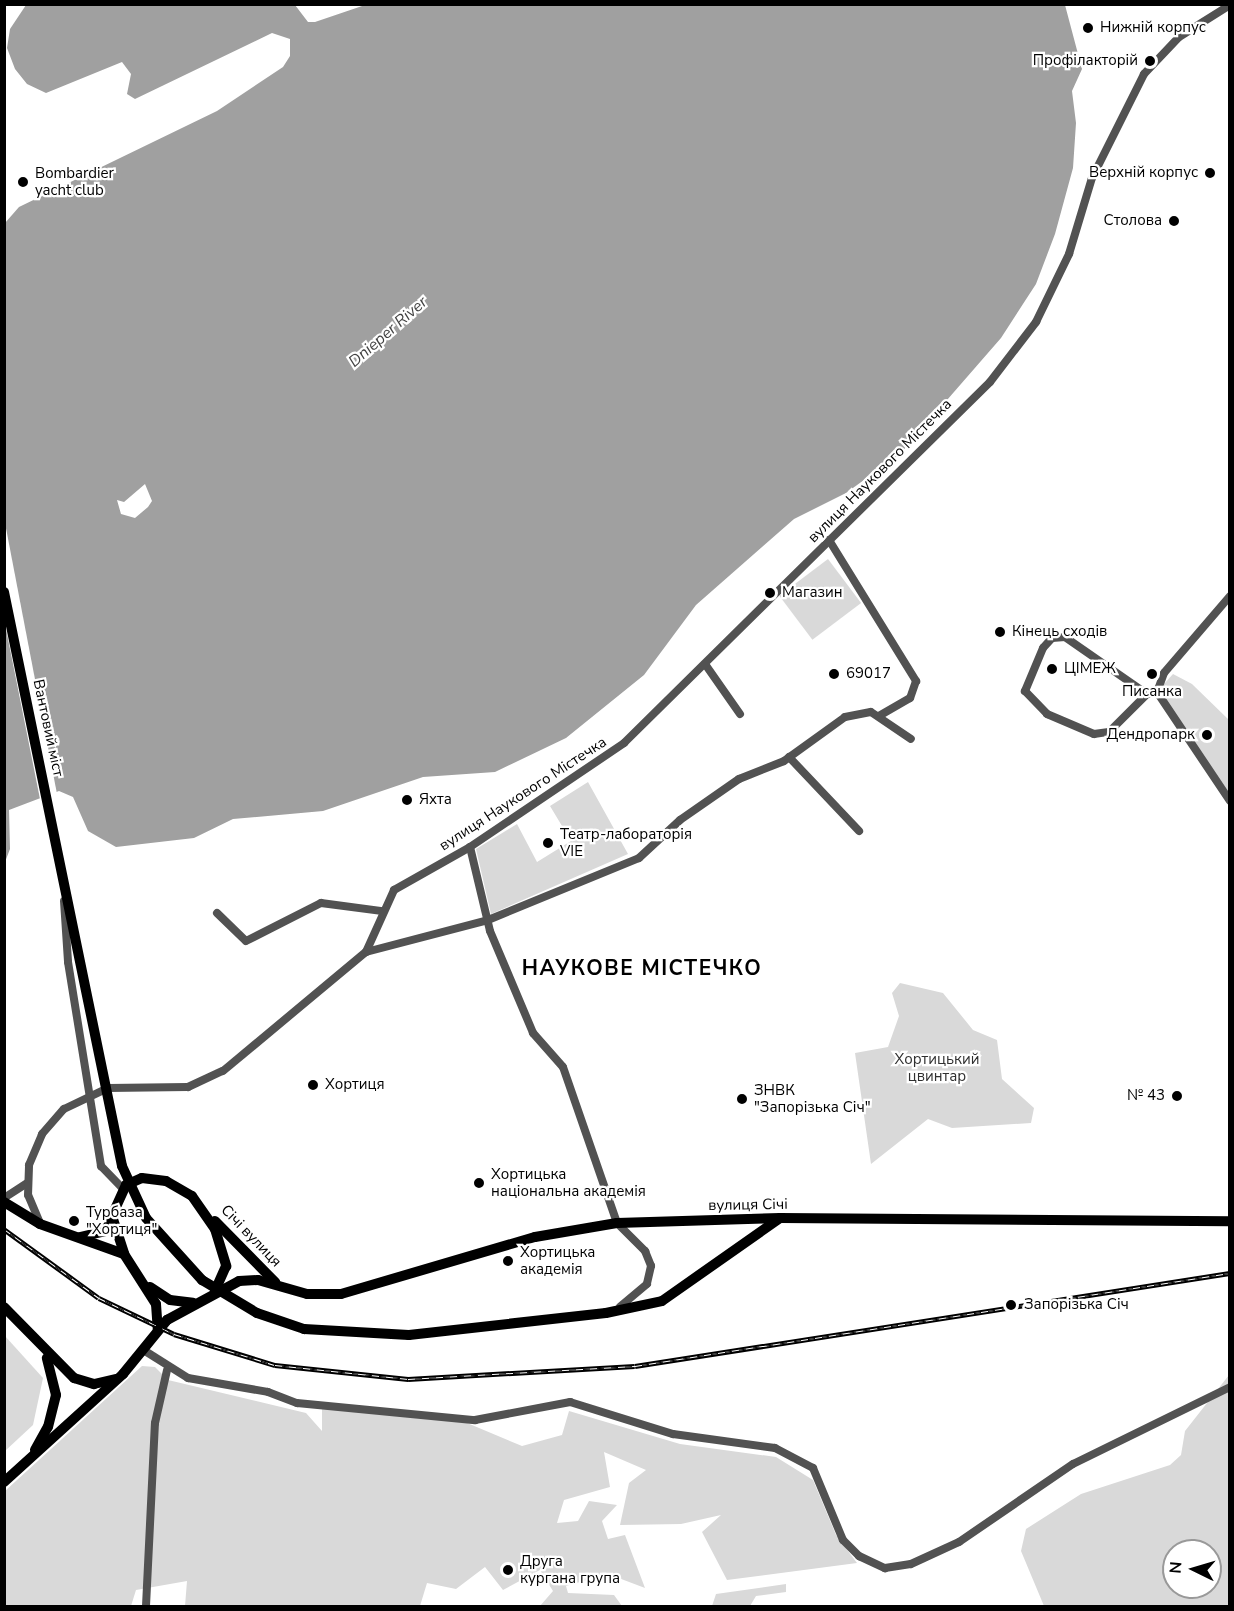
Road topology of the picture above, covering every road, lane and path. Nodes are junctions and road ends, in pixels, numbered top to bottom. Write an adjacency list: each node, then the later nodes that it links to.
1 (1230, 5): 2 (street, вулиця Наукового Містечка)
2 (829, 540): 5 (street, вулиця Наукового Містечка); 9 (street)
3 (4, 592): 15 (main road, Вантовий міст)
4 (1230, 596): 6 (street)
5 (705, 664): 8 (street); 14 (street, вулиця Наукового Містечка)
6 (1157, 692): 7 (street); 12 (street)
7 (1148, 694): 7 (street)
8 (740, 714)
9 (879, 716): 10 (street); 11 (street)
10 (911, 739)
11 (789, 757): 13 (street); 18 (street)
12 (1230, 801)
13 (859, 831)
14 (470, 847): 16 (street, вулиця Наукового Містечка); 18 (street)
15 (62, 871): 21 (street); 36 (main road, Вантовий міст)
16 (382, 911): 17 (street); 19 (street, вулиця Наукового Містечка)
17 (217, 913)
18 (488, 920): 19 (street); 27 (street)
19 (366, 952): 20 (street, вулиця Наукового Містечка)
20 (27, 1183): 22 (street); 28 (street)
21 (123, 1189): 23 (main road); 24 (main road)
22 (4, 1200): 28 (main road)
23 (203, 1207): 32 (main road, Січі вулиця); 33 (main road)
24 (112, 1213): 29 (main road); 30 (main road)
25 (780, 1218): 26 (main road, вулиця Січі); 27 (main road, вулиця Січі); 36 (main road, Вантовий міст)
26 (1230, 1221)
27 (617, 1223): 32 (main road, вулиця Січі); 36 (street)
28 (40, 1224): 29 (main road)
29 (80, 1237): 30 (main road)
30 (124, 1254): 31 (main road)
31 (143, 1281): 34 (main road); 37 (main road)
32 (278, 1285): 33 (main road, Січі вулиця)
33 (211, 1296): 34 (main road)
34 (194, 1303): 37 (main road)
35 (4, 1307): 39 (main road)
36 (606, 1313)
37 (158, 1330): 38 (main road)
38 (145, 1351): 40 (street); 41 (main road)
39 (44, 1353): 41 (main road); 43 (main road)
40 (167, 1370): 42 (street); 45 (street)
41 (123, 1374): 43 (main road)
42 (1230, 1387)
43 (21, 1466): 44 (main road)
44 (4, 1482)
45 (146, 1606)

